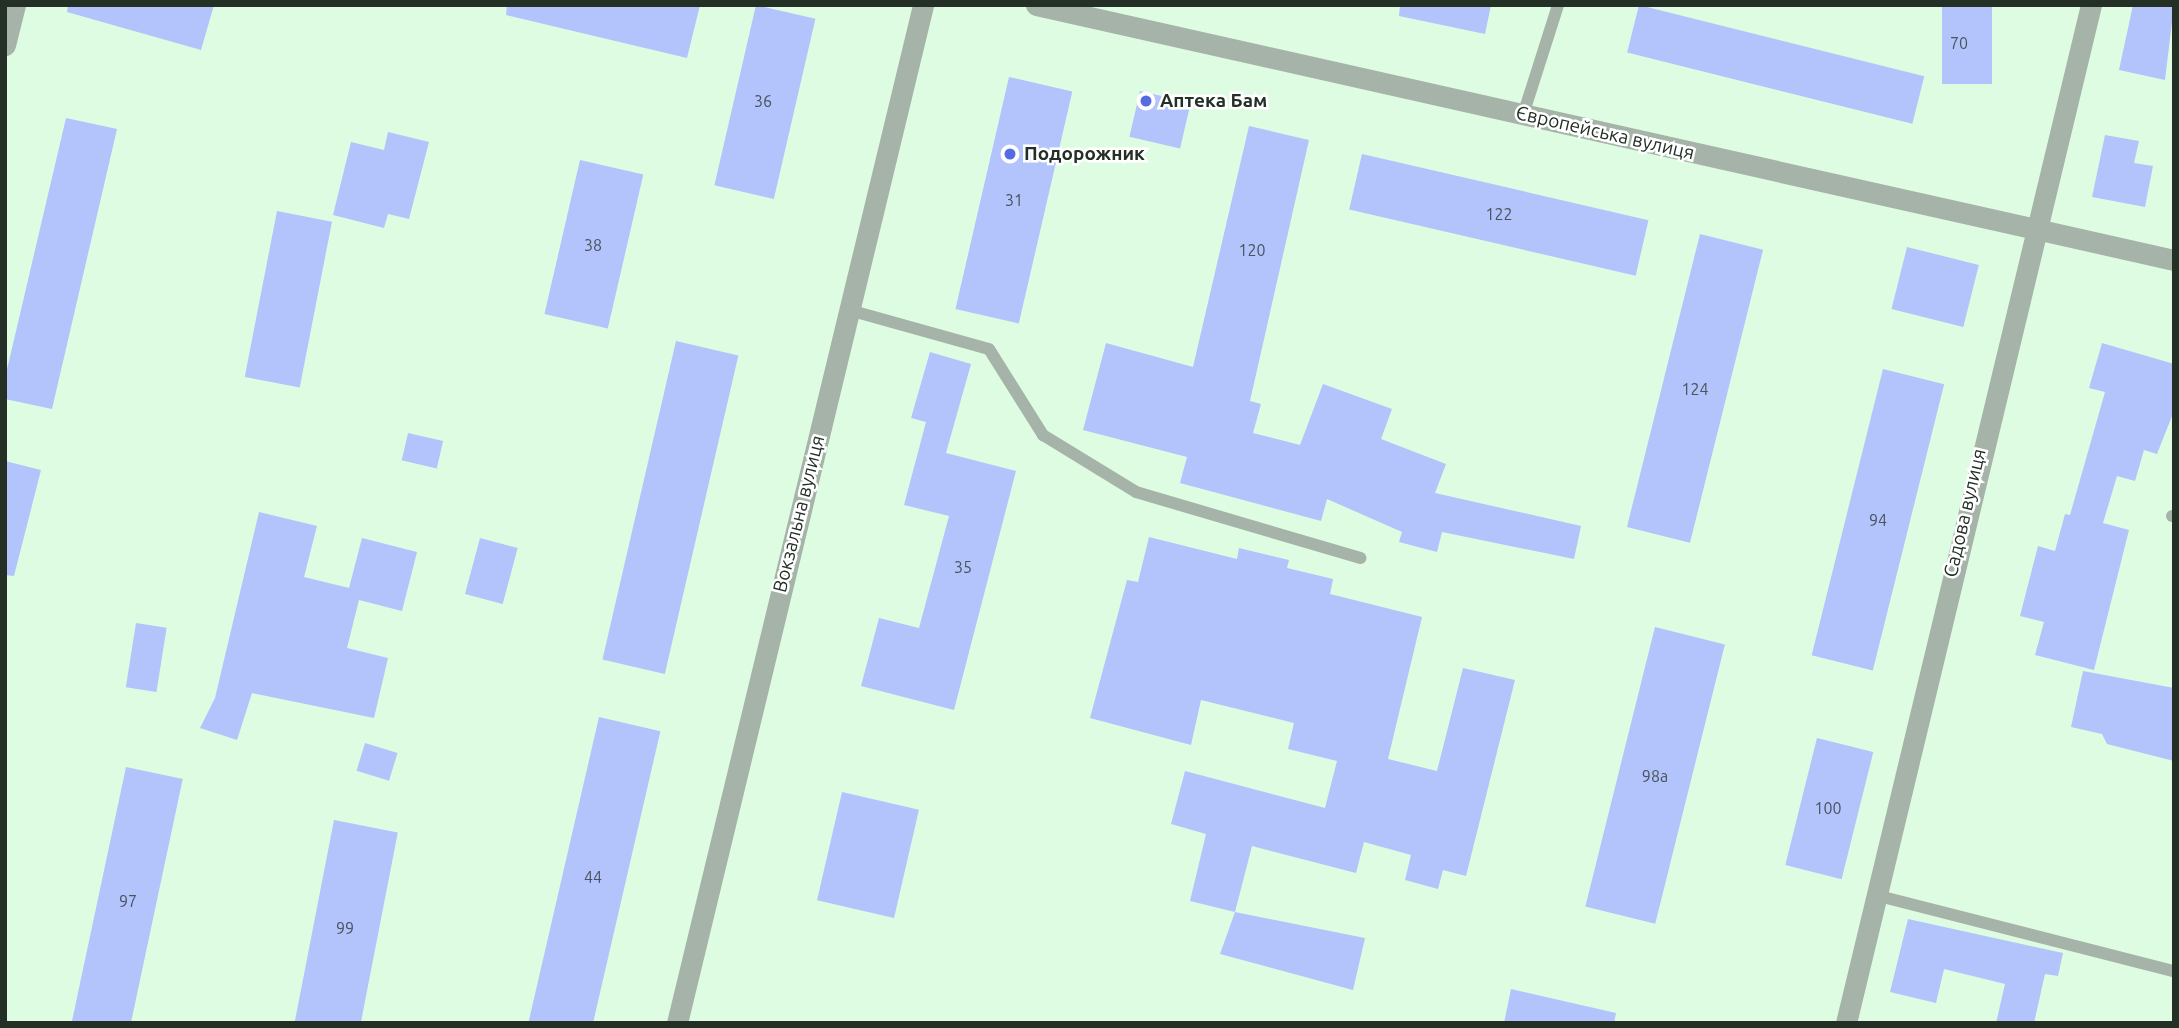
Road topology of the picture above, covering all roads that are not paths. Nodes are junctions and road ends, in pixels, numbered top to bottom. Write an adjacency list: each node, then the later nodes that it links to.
1 (15, 5): 6 (street)
2 (923, 5): 10 (street, Вокзальна вулиця)
3 (1036, 5): 7 (street, Європейська вулиця)
4 (1558, 5): 7 (lane)
5 (2091, 5): 8 (street, Садова вулиця)
6 (5, 45)
7 (1523, 115): 8 (street, Європейська вулиця)
8 (2032, 230): 9 (street, Європейська вулиця); 12 (street, Садова вулиця)
9 (2174, 260)
10 (849, 310): 11 (lane); 14 (street, Вокзальна вулиця)
11 (1360, 558)
12 (1875, 895): 13 (lane); 15 (street, Садова вулиця)
13 (2174, 971)
14 (677, 1023)
15 (1846, 1023)

